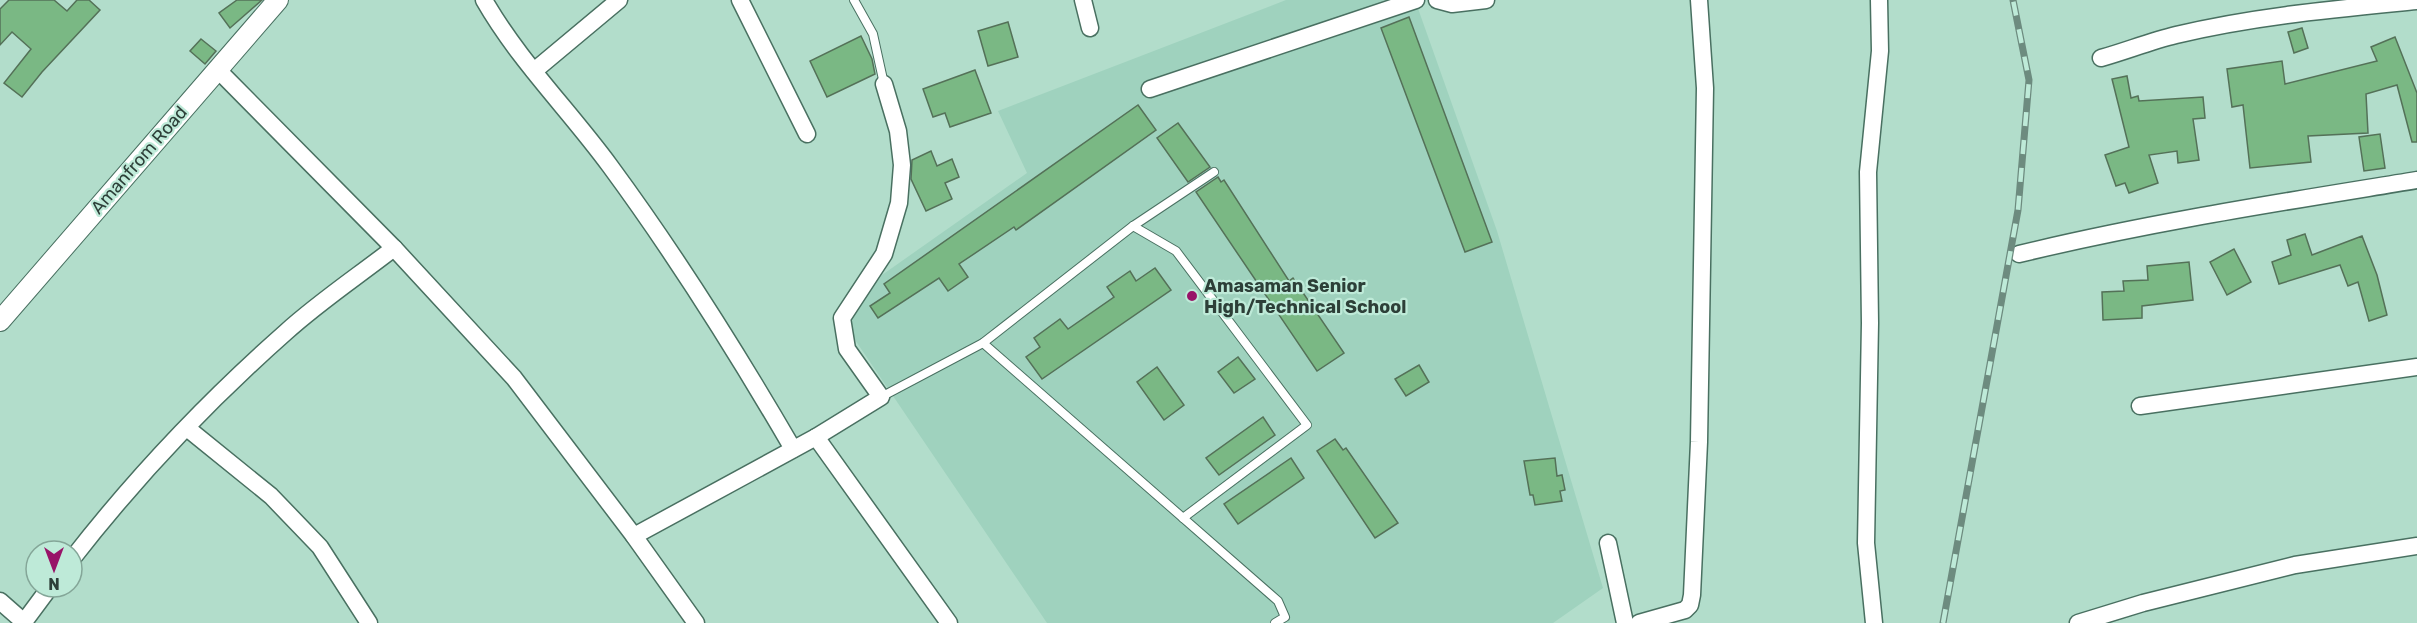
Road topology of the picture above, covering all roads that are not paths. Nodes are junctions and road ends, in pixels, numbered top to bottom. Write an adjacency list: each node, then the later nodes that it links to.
1 (278, 0): 15 (street, Amanfrom Road)
2 (484, 0): 16 (street)
3 (619, 0): 16 (street)
4 (740, 0): 19 (street)
5 (854, 0): 17 (lane)
6 (1083, 0): 13 (street)
7 (1416, 0): 18 (street)
8 (1437, 0): 9 (street)
9 (1486, 0)
10 (1699, 0): 46 (street)
11 (1879, 0): 47 (street)
12 (2417, 1): 14 (street)
13 (1090, 28)
14 (2101, 58)
15 (218, 69): 23 (street); 25 (street, Amanfrom Road)
16 (534, 71): 32 (street)
17 (884, 84): 28 (street)
18 (1150, 89)
19 (807, 134)
20 (1214, 172): 22 (lane)
21 (2417, 180): 24 (street)
22 (1133, 225): 26 (lane); 33 (lane)
23 (394, 248): 30 (street); 34 (street)
24 (2019, 254)
25 (0, 321)
26 (983, 343): 28 (lane); 33 (lane)
27 (2417, 367): 29 (street)
28 (881, 397): 31 (street)
29 (2140, 406)
30 (187, 428): 36 (street); 41 (street)
31 (816, 437): 32 (street); 43 (street)
32 (793, 449): 34 (street)
33 (1183, 518): 44 (lane)
34 (634, 536): 42 (street)
35 (1608, 543): 45 (street)
36 (84, 545)
37 (2417, 546): 48 (street)
38 (41, 599): 40 (street)
39 (0, 601): 40 (street)
40 (24, 622)
41 (369, 623)
42 (696, 623)
43 (949, 623)
44 (1275, 623)
45 (1624, 623)
46 (1639, 623)
47 (1874, 623)
48 (2078, 623)

